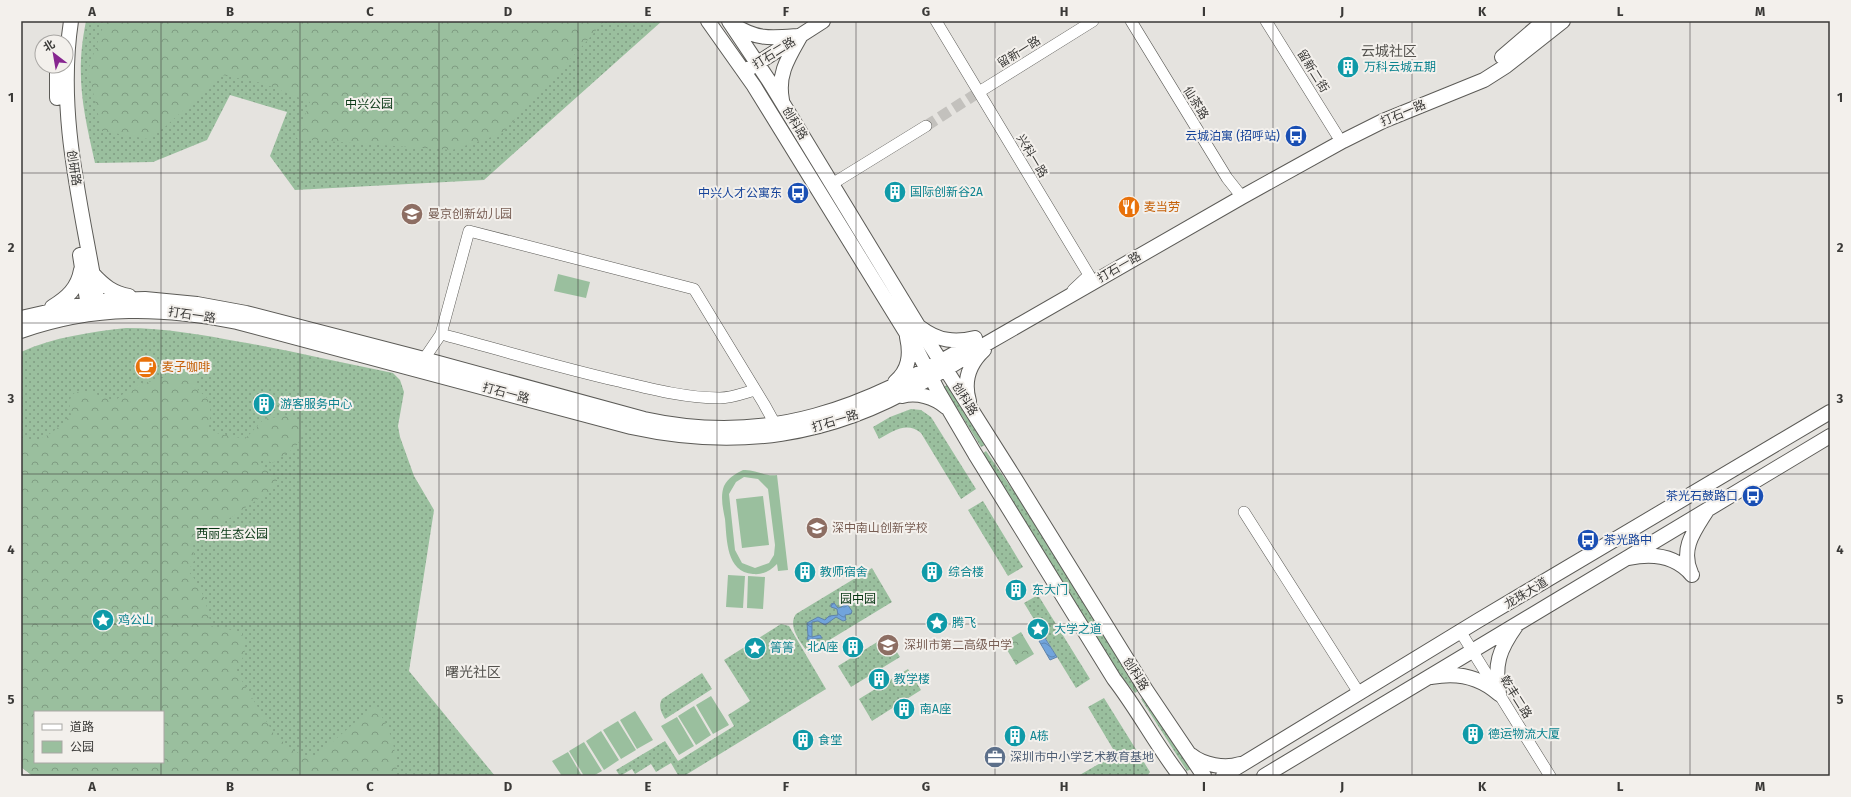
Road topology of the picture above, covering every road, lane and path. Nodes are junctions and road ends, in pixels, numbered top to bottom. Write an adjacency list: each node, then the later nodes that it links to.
1 (62, 21): 12 (main road)
2 (71, 21): 24 (main road, 创研路)
3 (708, 21): 15 (main road, 创科路)
4 (823, 21): 13 (main road, 打石二路)
5 (936, 21): 17 (street, 兴科一路)
6 (1092, 21): 17 (street, 留新一路)
7 (1131, 21): 22 (street, 仙茶路)
8 (1266, 21): 20 (street, 留新二街)
9 (1544, 21): 20 (main road, 打石一路)
10 (1563, 21): 22 (main road, 打石一路)
11 (730, 22): 13 (main road); 14 (main road, 创科路)
12 (60, 34)
13 (800, 36): 14 (main road, 打石二路); 18 (main road)
14 (757, 63): 15 (main road, 打石二路); 18 (main road, 创科路)
15 (744, 71): 32 (main road, 创科路)
16 (57, 74): 23 (main road, 创研路)
17 (979, 92): 25 (street, 兴科一路)
18 (784, 104): 21 (main road, 创科路)
19 (926, 126): 21 (street)
20 (1337, 135): 22 (main road, 打石一路)
21 (832, 184): 31 (main road, 创科路)
22 (1239, 193): 25 (main road, 打石一路); 27 (main road, 打石一路)
23 (82, 264): 28 (main road, 创研路); 29 (main road)
24 (93, 274): 26 (main road); 28 (main road, 创研路)
25 (1089, 274): 27 (street); 35 (main road, 打石一路)
26 (145, 299): 28 (main road, 打石一路); 37 (main road, 打石一路)
27 (1064, 299): 36 (main road, 打石一路)
28 (94, 308): 29 (main road, 打石一路); 33 (main road, 打石一路); 41 (main road, 打石一路)
29 (45, 312): 30 (main road, 打石一路)
30 (21, 318)
31 (917, 324): 35 (main road); 38 (main road, 创科路)
32 (904, 329): 39 (main road, 创科路); 41 (main road)
33 (21, 331)
34 (441, 334): 37 (street); 40 (street); 40 (street)
35 (985, 336): 38 (main road, 打石一路)
36 (972, 352): 38 (main road, 打石一路); 42 (main road)
37 (424, 359): 45 (main road, 打石一路)
38 (943, 365): 39 (main road, 打石一路); 42 (main road, 创科路)
39 (930, 372): 41 (main road, 打石一路); 43 (main road, 创科路)
40 (755, 390): 45 (street)
41 (889, 394): 43 (main road); 45 (main road, 打石一路)
42 (970, 408): 47 (main road, 创科路)
43 (949, 410): 48 (main road, 创科路)
44 (1830, 412): 53 (main road, 龙珠大道)
45 (774, 424)
46 (1830, 436): 49 (main road, 龙珠大道)
47 (993, 443): 48 (main road); 56 (main road, 创科路)
48 (975, 454): 59 (main road, 创科路)
49 (1708, 508): 51 (main road, 龙珠大道); 51 (main road)
50 (1244, 512): 57 (street)
51 (1623, 560): 52 (main road, 龙珠大道)
52 (1519, 622): 54 (main road, 龙珠大道); 58 (main road)
53 (1460, 632): 54 (street, 乾丰二路); 57 (main road, 龙珠大道)
54 (1472, 650): 55 (main road, 龙珠大道); 58 (street, 乾丰二路)
55 (1422, 680): 58 (main road); 67 (main road, 龙珠大道)
56 (1146, 690): 59 (main road); 60 (main road, 创科路)
57 (1359, 693): 62 (main road, 龙珠大道)
58 (1499, 694): 68 (street, 乾丰二路)
59 (1130, 700): 61 (main road, 创科路)
60 (1190, 753): 62 (main road); 65 (main road, 创科路)
61 (1164, 755): 63 (main road); 64 (main road, 创科路)
62 (1246, 762): 66 (main road, 龙珠大道)
63 (1169, 776)
64 (1180, 776)
65 (1204, 776)
66 (1222, 776)
67 (1264, 776)
68 (1550, 776)

